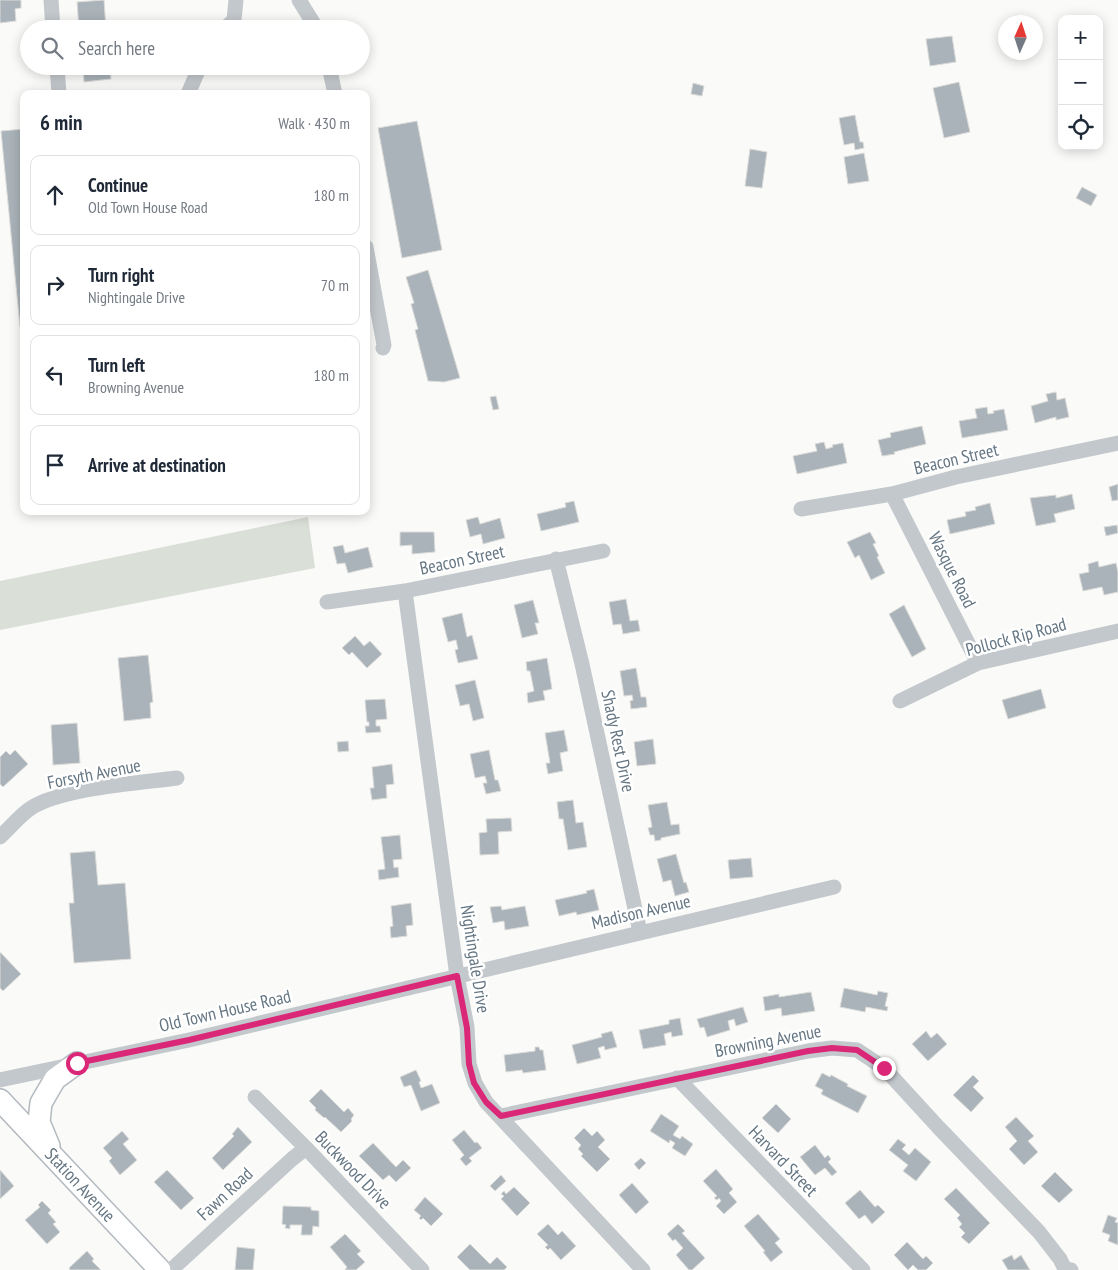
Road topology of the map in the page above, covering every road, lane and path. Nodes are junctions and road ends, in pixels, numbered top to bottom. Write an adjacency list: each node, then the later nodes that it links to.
1 (50, 0): 4 (street)
2 (236, 0): 5 (street)
3 (299, 0): 6 (street)
4 (52, 20)
5 (234, 20)
6 (311, 20)
7 (58, 75): 10 (street)
8 (196, 75): 11 (street)
9 (331, 75): 12 (street)
10 (59, 90)
11 (190, 90)
12 (334, 90)
13 (370, 269): 14 (street)
14 (383, 348)
15 (1118, 443): 16 (street, Beacon Street)
16 (892, 494): 17 (street, Beacon Street); 23 (street, Wasque Road)
17 (802, 509)
18 (603, 551): 19 (street, Beacon Street)
19 (556, 559): 20 (street, Beacon Street); 28 (street, Shady Rest Drive)
20 (406, 591): 21 (street, Beacon Street); 29 (street, Nightingale Drive)
21 (327, 602)
22 (1118, 631): 23 (street, Pollock Rip Road)
23 (978, 663): 24 (street, Pollock Rip Road)
24 (900, 701)
25 (177, 778): 26 (street, Forsyth Avenue)
26 (0, 837)
27 (834, 887): 28 (street, Madison Avenue)
28 (640, 932): 29 (street, Madison Avenue)
29 (457, 976): 30 (street, Old Town House Road); 35 (street, Nightingale Drive)
30 (77, 1063): 32 (street, Old Town House Road); 37 (main road)
31 (677, 1078): 35 (street, Browning Avenue); 42 (street, Harvard Street); 43 (street, Browning Avenue)
32 (0, 1080)
33 (255, 1097): 36 (street, Buckwood Drive)
34 (0, 1100): 37 (main road, Station Avenue)
35 (501, 1116): 41 (street, Nightingale Drive)
36 (306, 1148): 39 (street, Fawn Road); 40 (street, Buckwood Drive)
37 (54, 1158): 38 (main road, Station Avenue)
38 (160, 1270)
39 (171, 1270)
40 (422, 1270)
41 (643, 1270)
42 (863, 1270)
43 (1067, 1270)

